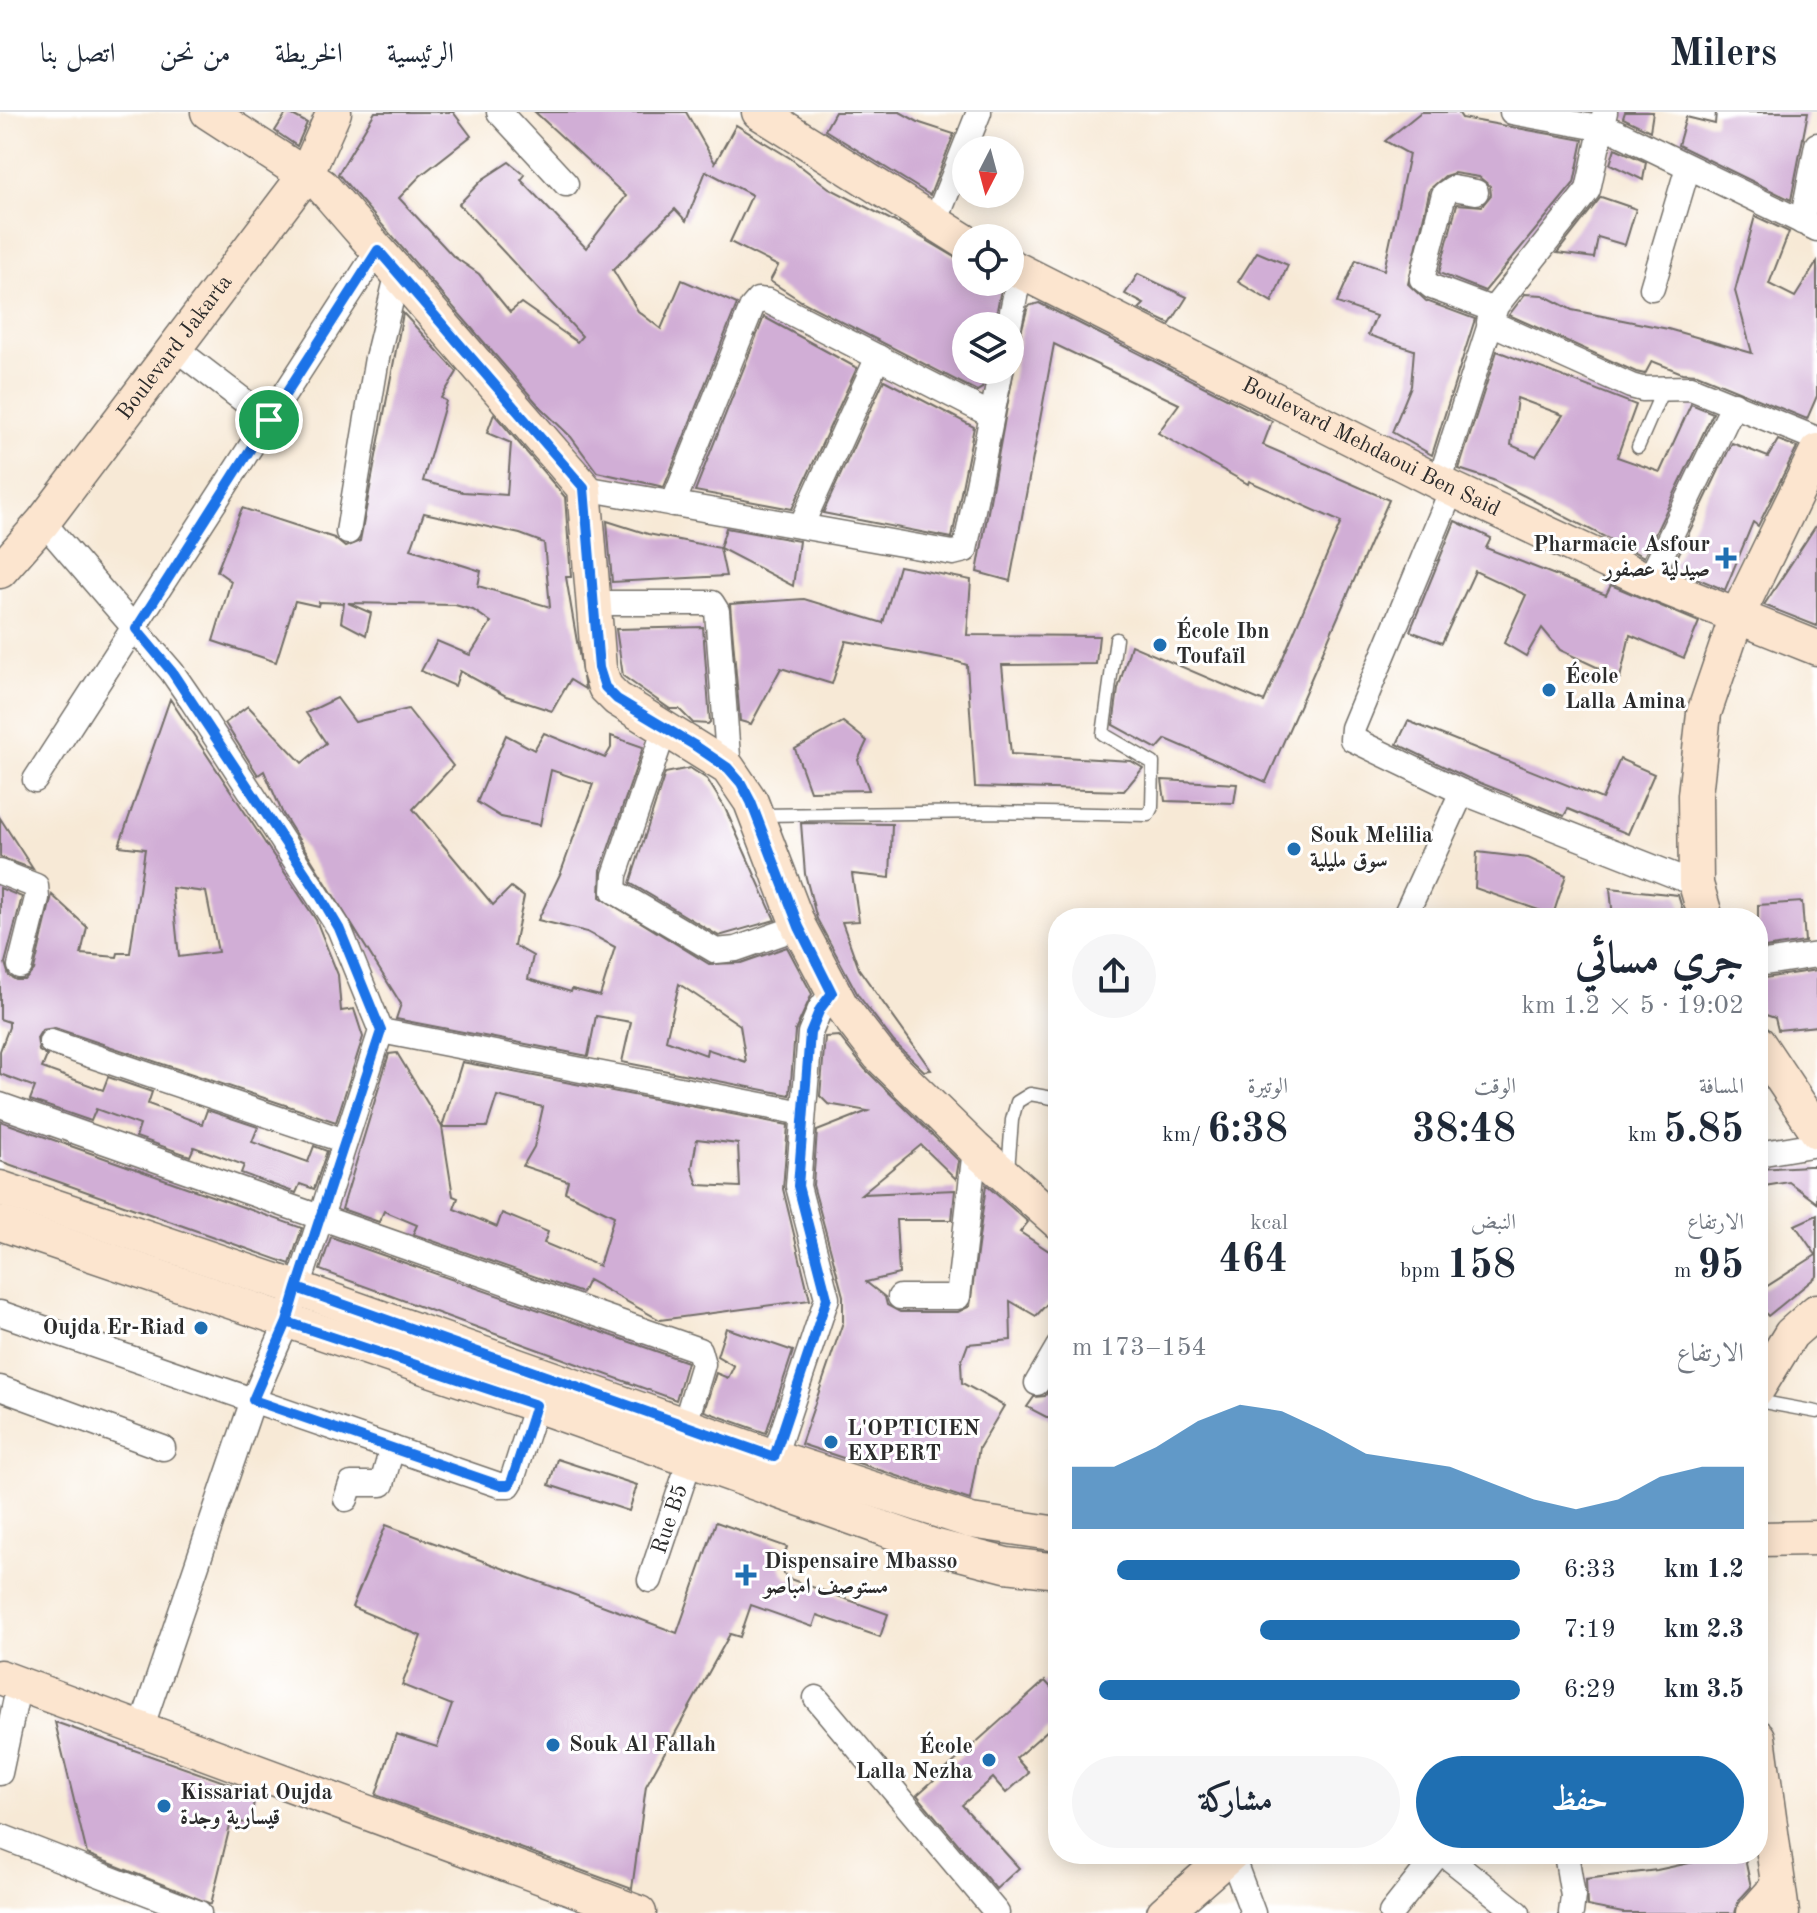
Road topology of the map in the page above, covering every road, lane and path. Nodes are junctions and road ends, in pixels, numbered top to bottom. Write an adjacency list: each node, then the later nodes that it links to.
1 (208, 112): 10 (street)
2 (334, 112): 10 (street, Boulevard Jakarta)
3 (499, 112): 11 (street)
4 (759, 112): 13 (street)
5 (979, 112): 13 (street)
6 (1512, 112): 7 (street)
7 (1604, 120): 9 (street); 19 (street)
8 (1817, 145): 14 (street)
9 (1688, 167): 14 (street); 18 (street)
10 (307, 173): 16 (street); 20 (street, Boulevard Jakarta)
11 (566, 184)
12 (1476, 192): 19 (street)
13 (934, 225): 15 (street)
14 (1810, 226)
15 (952, 235)
16 (388, 261): 26 (street); 31 (street); 36 (street)
17 (1024, 274): 30 (street, Boulevard Mehdaoui Ben Said)
18 (1652, 288)
19 (1492, 316): 23 (street); 30 (street)
20 (175, 348): 26 (street); 34 (street, Boulevard Jakarta)
21 (878, 357): 25 (street); 33 (street); 35 (street)
22 (998, 384): 25 (street)
23 (1664, 387): 24 (street); 28 (lane)
24 (1734, 404): 27 (street); 38 (street)
25 (991, 415): 35 (street)
26 (269, 420): 41 (street)
27 (1817, 439)
28 (1638, 447)
29 (1817, 451): 32 (street)
30 (1446, 486): 38 (street, Boulevard Mehdaoui Ben Said); 47 (street)
31 (584, 488): 33 (street); 39 (street)
32 (1808, 494): 40 (street)
33 (673, 504): 35 (street)
34 (43, 522): 37 (street, Boulevard Jakarta); 41 (street)
35 (801, 526)
36 (348, 532)
37 (0, 571)
38 (1649, 581): 40 (street, Boulevard Mehdaoui Ben Said)
39 (591, 603): 44 (street); 45 (street)
40 (1737, 616): 43 (street, Boulevard Mehdaoui Ben Said); 50 (street)
41 (136, 629): 46 (street); 58 (street)
42 (1116, 639): 48 (lane)
43 (1817, 648)
44 (665, 728): 45 (street); 53 (street)
45 (729, 770): 48 (street)
46 (35, 780)
47 (1462, 792): 50 (street); 51 (street)
48 (757, 816): 53 (street)
49 (0, 872): 56 (street)
50 (1696, 884): 52 (street)
51 (1409, 908)
52 (1703, 908)
53 (799, 927): 57 (street)
54 (1817, 955): 55 (street)
55 (1768, 962)
56 (20, 966)
57 (832, 993): 63 (street); 67 (street)
58 (381, 1031): 63 (street); 65 (street)
59 (51, 1042): 65 (street)
60 (1768, 1058): 64 (street)
61 (1048, 1097): 69 (lane)
62 (0, 1105): 72 (street)
63 (803, 1113): 91 (street)
64 (1817, 1131)
65 (345, 1141): 72 (street)
66 (1817, 1144): 68 (street)
67 (975, 1149): 69 (street); 75 (street)
68 (1768, 1152)
69 (1007, 1177): 71 (street)
70 (0, 1188): 74 (street)
71 (1048, 1213)
72 (321, 1215): 74 (street); 88 (street, Rue B5)
73 (0, 1223): 78 (street)
74 (297, 1288): 78 (street); 88 (street)
75 (900, 1297)
76 (1817, 1311): 79 (street)
77 (0, 1313): 84 (street)
78 (287, 1322): 84 (street); 86 (street)
79 (1804, 1338): 81 (street)
80 (1048, 1364): 82 (street)
81 (1768, 1377)
82 (1037, 1383)
83 (0, 1388): 89 (street)
84 (253, 1400): 90 (street); 100 (street)
85 (1768, 1403): 87 (lane)
86 (536, 1405): 88 (street); 90 (street)
87 (1817, 1412)
88 (687, 1443): 91 (street); 96 (street); 97 (street, Rue B5)
89 (163, 1448)
90 (392, 1448): 92 (street)
91 (774, 1457): 93 (street)
92 (346, 1499)
93 (1048, 1532)
94 (1817, 1538): 95 (street)
95 (1768, 1539)
96 (1048, 1570)
97 (650, 1580)
98 (9, 1680): 100 (street); 101 (street)
99 (816, 1698): 113 (street)
100 (141, 1729): 112 (street)
101 (0, 1773)
102 (1768, 1811): 109 (street)
103 (0, 1836): 111 (street)
104 (1220, 1864): 114 (street)
105 (1235, 1864): 115 (street)
106 (1430, 1864): 116 (street)
107 (1457, 1864): 117 (street)
108 (1567, 1864): 110 (street)
109 (1780, 1899): 118 (street)
110 (1572, 1904)
111 (199, 1913)
112 (639, 1913)
113 (997, 1913)
114 (1164, 1913)
115 (1253, 1913)
116 (1391, 1913)
117 (1518, 1913)
118 (1754, 1913)

